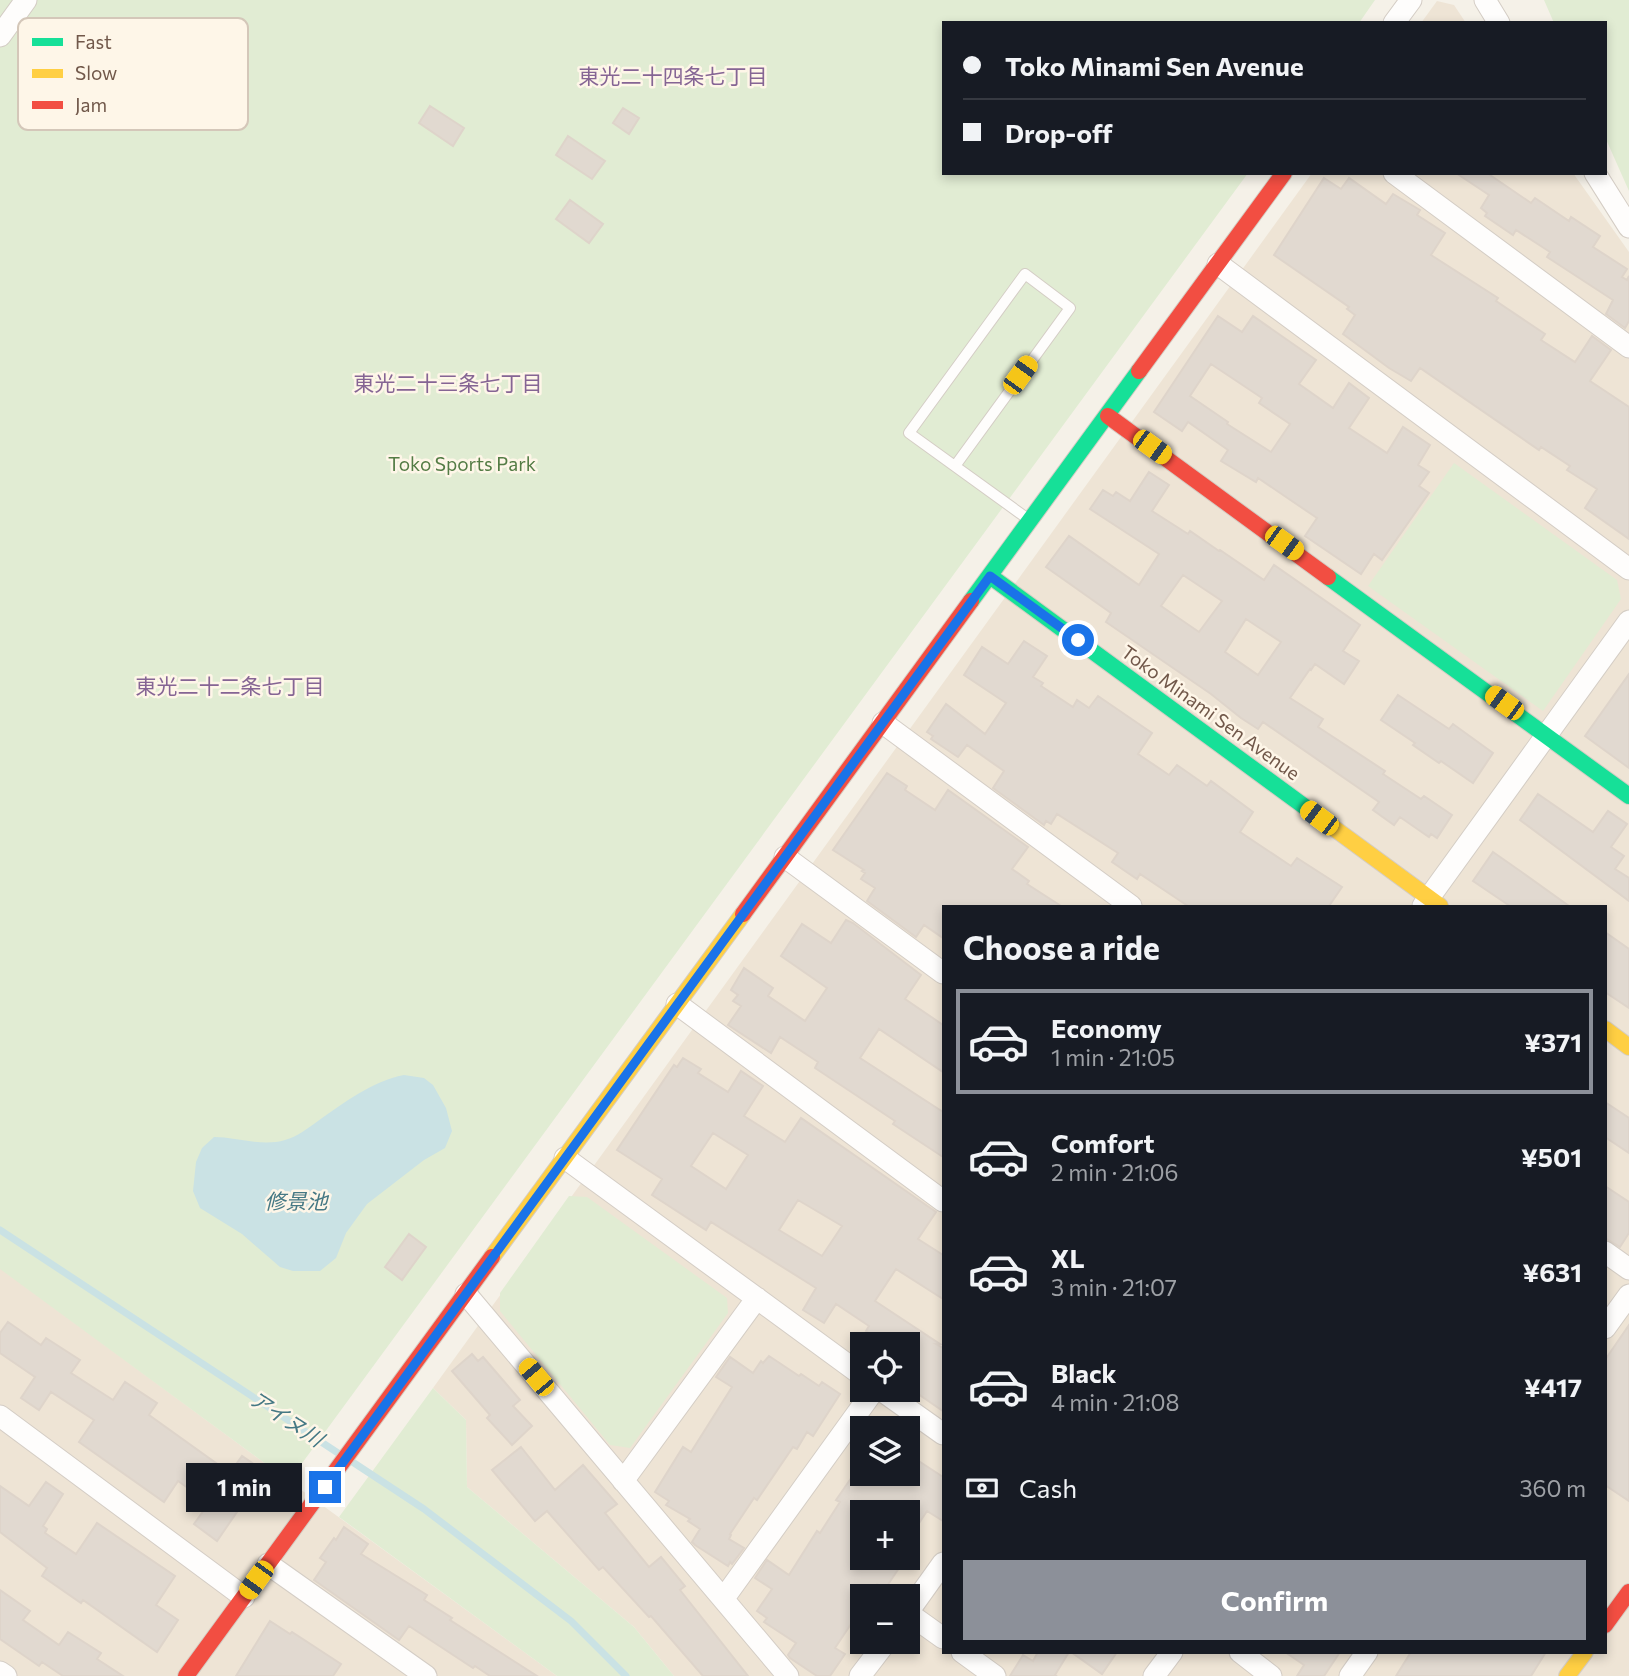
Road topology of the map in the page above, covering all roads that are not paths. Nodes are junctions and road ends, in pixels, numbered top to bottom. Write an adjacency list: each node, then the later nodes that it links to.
1 (26, 0): 6 (street)
2 (1411, 0): 4 (street)
3 (1485, 0): 5 (street)
4 (1395, 21)
5 (1498, 21)
6 (0, 36)
7 (1283, 175): 11 (street)
8 (1397, 175): 12 (street)
9 (1596, 175): 10 (street)
10 (1629, 227)
11 (1218, 264): 13 (street); 16 (street)
12 (1629, 346)
13 (1108, 415): 15 (street); 20 (street)
14 (955, 466): 14 (lane); 15 (lane)
15 (1030, 521): 17 (street)
16 (1629, 569)
17 (990, 576): 19 (street); 23 (street, Toko Minami Sen Avenue)
18 (1629, 621): 20 (street)
19 (883, 723): 22 (street); 24 (street)
20 (1548, 735): 21 (street); 23 (street)
21 (1629, 796)
22 (785, 857): 25 (street); 26 (street)
23 (1431, 904)
24 (1131, 905)
25 (942, 972)
26 (677, 1004): 29 (street); 30 (street)
27 (1607, 1030): 28 (street)
28 (1629, 1047)
29 (565, 1158): 33 (street); 35 (street)
30 (942, 1201)
31 (1607, 1253): 32 (street)
32 (1629, 1269)
33 (466, 1294): 42 (street); 43 (street)
34 (1629, 1296): 36 (street)
35 (757, 1298): 37 (street); 42 (street)
36 (1607, 1325)
37 (850, 1366)
38 (865, 1402): 48 (street)
39 (898, 1402): 41 (street)
40 (0, 1416): 47 (street)
41 (942, 1433)
42 (623, 1481): 48 (street)
43 (268, 1564): 47 (street); 61 (street)
44 (942, 1564): 46 (street)
45 (1629, 1592): 50 (street)
46 (920, 1595)
47 (244, 1597): 60 (street)
48 (724, 1598): 62 (street)
49 (920, 1621): 51 (street)
50 (1607, 1622)
51 (942, 1637)
52 (877, 1654): 63 (street)
53 (965, 1654): 64 (street)
54 (1170, 1654): 65 (street)
55 (1243, 1654): 66 (street)
56 (1366, 1654): 67 (street)
57 (1583, 1654): 68 (street)
58 (0, 1672): 59 (street)
59 (6, 1676)
60 (186, 1676)
61 (426, 1676)
62 (788, 1676)
63 (860, 1676)
64 (995, 1676)
65 (1154, 1676)
66 (1272, 1676)
67 (1350, 1676)
68 (1567, 1676)

